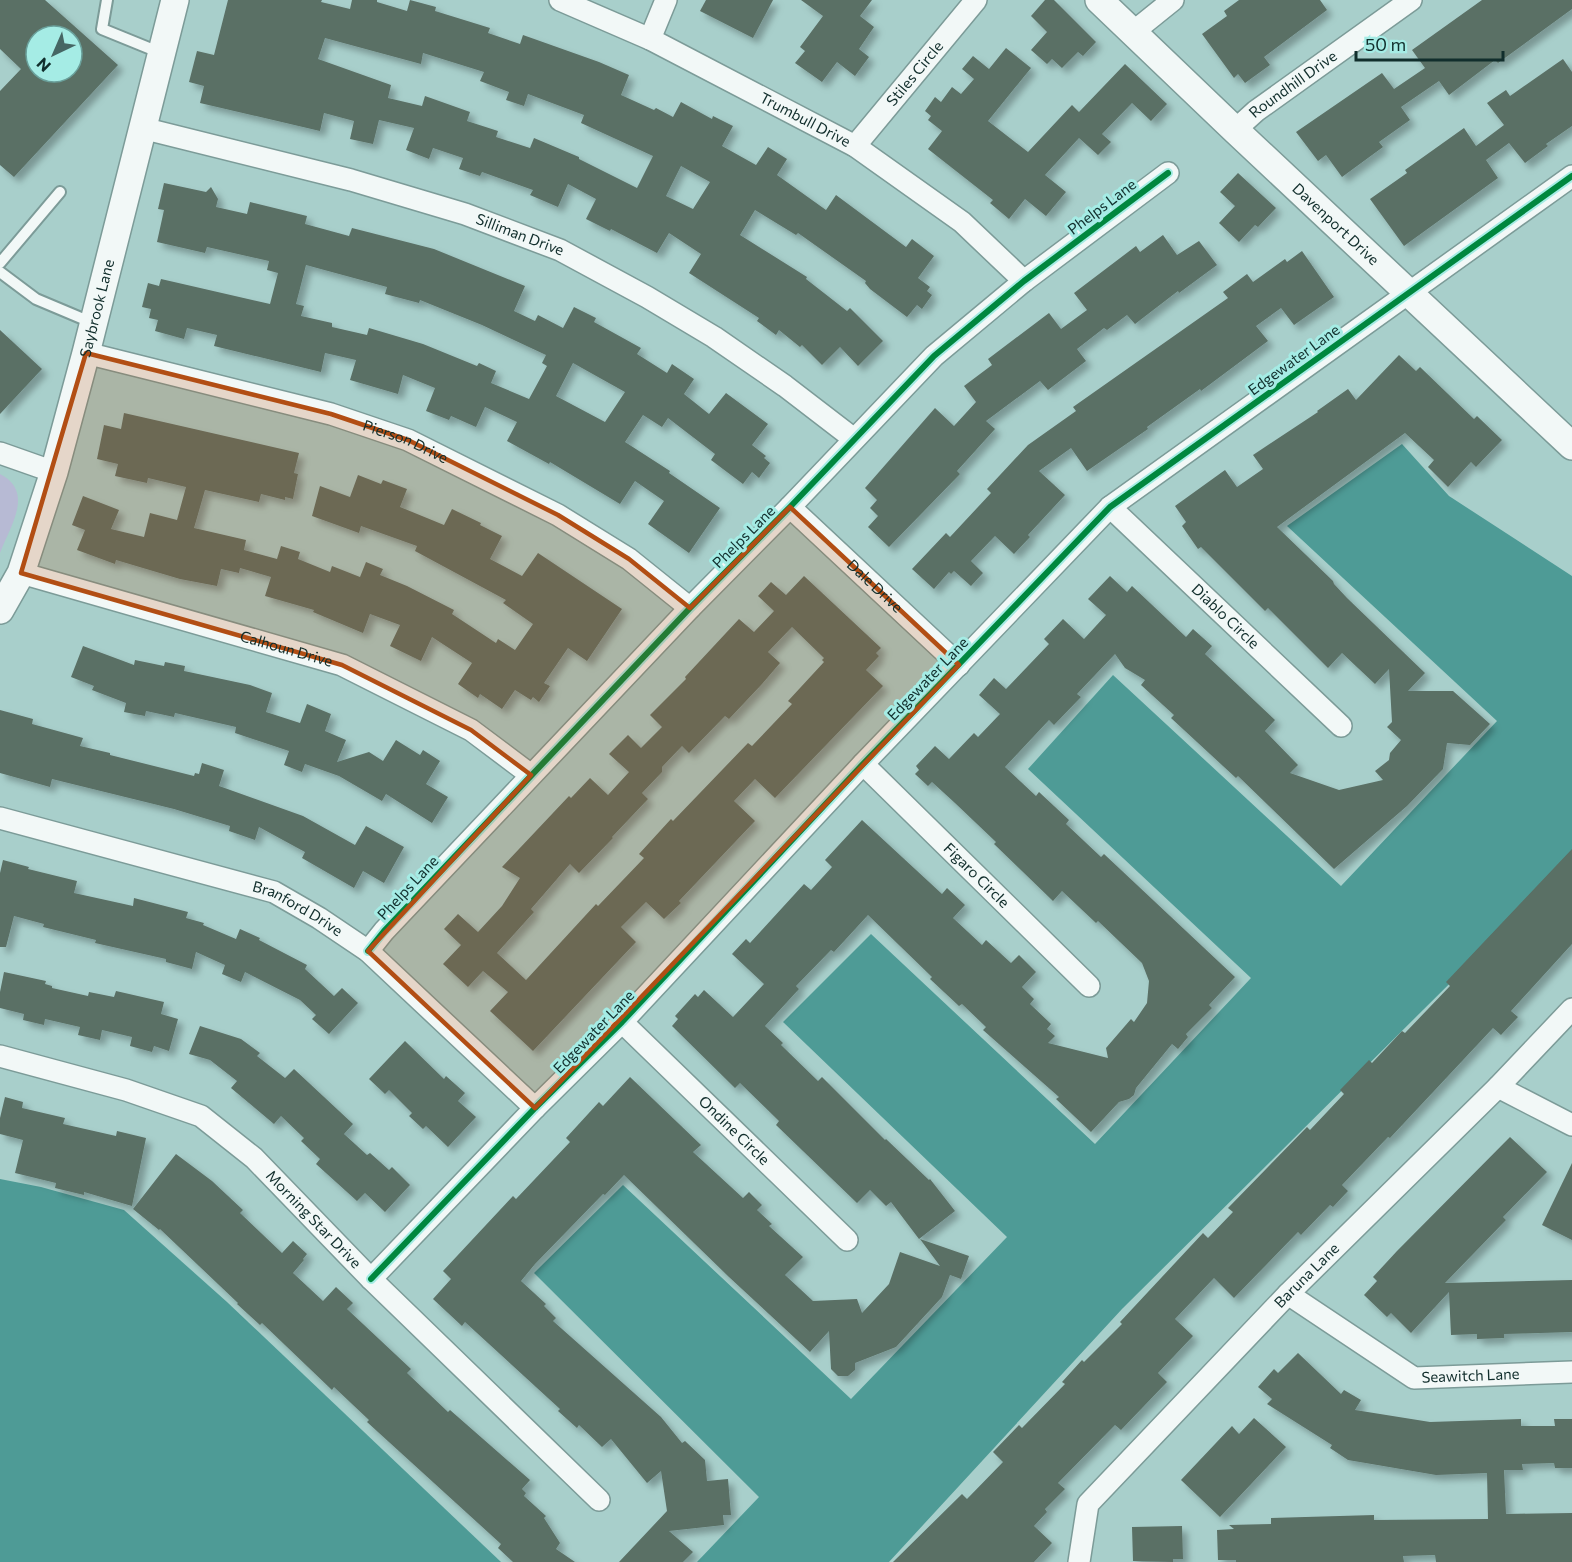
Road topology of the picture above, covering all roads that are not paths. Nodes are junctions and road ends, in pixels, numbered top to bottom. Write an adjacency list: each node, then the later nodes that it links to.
1 (107, 0): 11 (lane)
2 (175, 0): 11 (street, Saybrook Lane)
3 (560, 0): 10 (street, Trumbull Drive)
4 (666, 0): 10 (street)
5 (976, 0): 14 (street, Stiles Circle)
6 (1099, 0): 9 (street, Davenport Drive)
7 (1173, 0): 9 (street)
8 (1411, 0): 13 (street, Roundhill Drive)
9 (1132, 33): 13 (street, Davenport Drive)
10 (650, 39): 14 (street, Trumbull Drive)
11 (161, 53): 12 (street, Saybrook Lane)
12 (142, 128): 22 (street, Saybrook Lane); 25 (street, Silliman Drive)
13 (1235, 130): 21 (street, Davenport Drive)
14 (855, 146): 20 (street, Trumbull Drive)
15 (1168, 172): 20 (street, Phelps Lane)
16 (1572, 176): 21 (street, Edgewater Lane)
17 (60, 192): 18 (lane)
18 (0, 263)
19 (0, 272): 22 (lane)
20 (1024, 281): 25 (street, Phelps Lane)
21 (1409, 292): 24 (street, Davenport Drive); 29 (street, Edgewater Lane)
22 (93, 323): 23 (street, Saybrook Lane)
23 (86, 353): 27 (street, Saybrook Lane); 31 (street, Pierson Drive)
24 (1568, 437)
25 (854, 439): 28 (street, Phelps Lane)
26 (0, 453): 27 (street)
27 (54, 471): 30 (street, Saybrook Lane)
28 (790, 507): 31 (street, Phelps Lane); 33 (street, Dale Drive)
29 (1110, 507): 33 (street, Edgewater Lane); 34 (street, Diablo Circle)
30 (21, 573): 32 (street, Saybrook Lane); 36 (street, Calhoun Drive)
31 (690, 608): 36 (street, Phelps Lane)
32 (0, 610)
33 (958, 665): 35 (street, Edgewater Lane)
34 (1341, 726)
35 (863, 764): 39 (street, Figaro Circle); 41 (street, Edgewater Lane)
36 (531, 775): 38 (street, Phelps Lane)
37 (0, 818): 38 (street, Branford Drive)
38 (368, 951): 44 (street, Branford Drive)
39 (1089, 986)
40 (1572, 1009): 43 (street, Baruna Lane)
41 (622, 1022): 44 (street, Edgewater Lane); 46 (street, Ondine Circle)
42 (0, 1056): 47 (street, Morning Star Drive)
43 (1498, 1087): 45 (street); 48 (street, Baruna Lane)
44 (535, 1108): 47 (street, Edgewater Lane)
45 (1572, 1125)
46 (847, 1239)
47 (371, 1279): 50 (street, Morning Star Drive)
48 (1288, 1294): 49 (street, Seawitch Lane); 51 (street, Baruna Lane)
49 (1572, 1372)
50 (599, 1500)
51 (1079, 1562)

